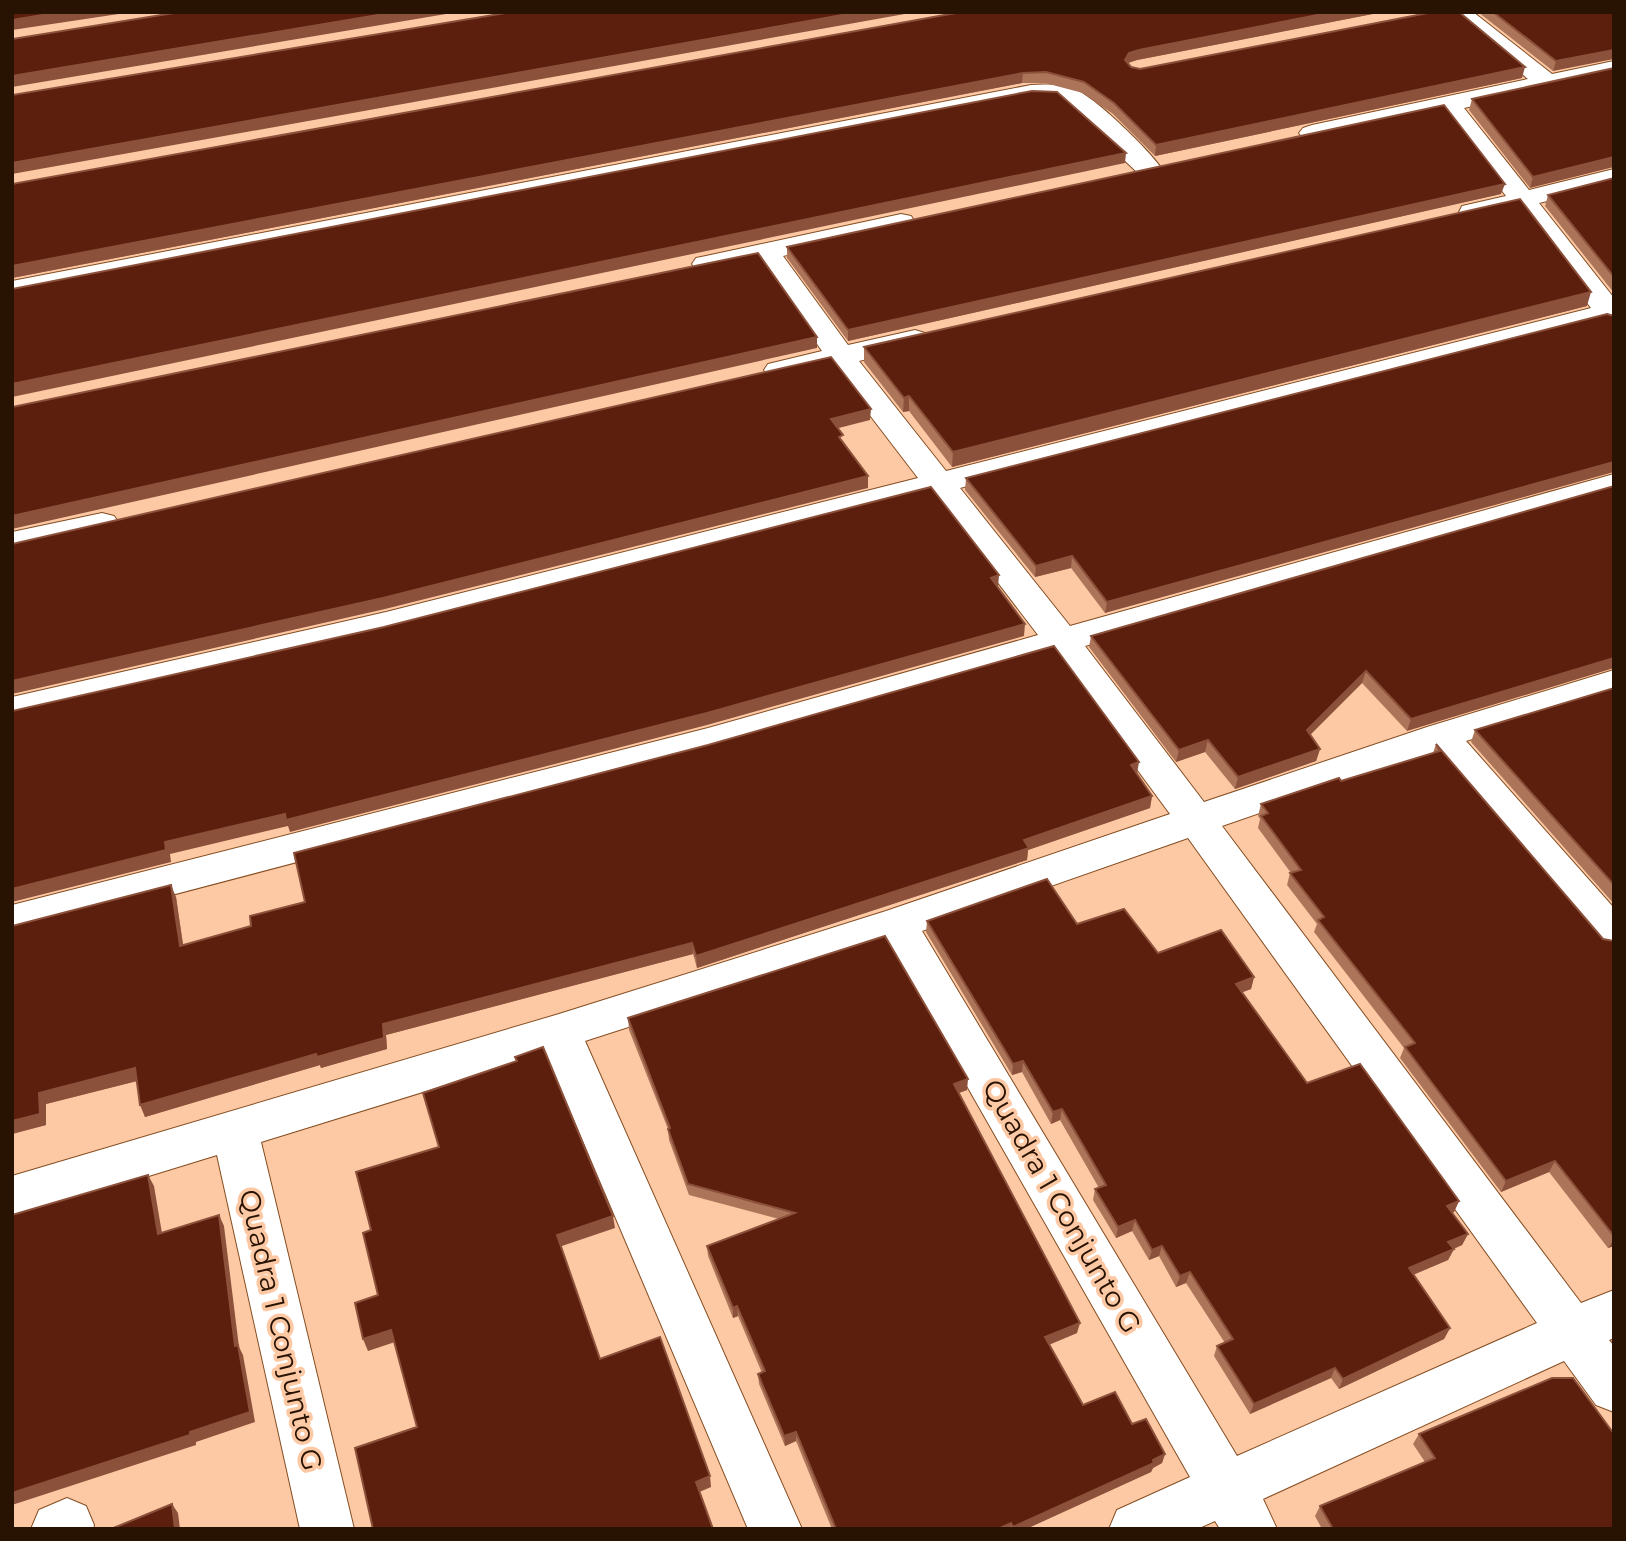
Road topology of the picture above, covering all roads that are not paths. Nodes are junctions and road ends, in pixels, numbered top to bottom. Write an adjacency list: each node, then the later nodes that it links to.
1 (1459, 12): 3 (street)
2 (1614, 68): 3 (street)
3 (1548, 83): 4 (street)
4 (1448, 103): 5 (street); 10 (street)
5 (1285, 139)
6 (1176, 163): 7 (street)
7 (1149, 169): 8 (street); 15 (street)
8 (1122, 175)
9 (1614, 177): 10 (street)
10 (1524, 200): 12 (street); 16 (street)
11 (930, 216): 13 (street)
12 (1443, 218)
13 (766, 251): 14 (street); 18 (street)
14 (685, 268)
15 (12, 290)
16 (1613, 314): 21 (street)
17 (947, 331): 18 (street)
18 (840, 356): 19 (street); 21 (street)
19 (744, 378)
20 (1614, 484): 24 (street)
21 (938, 485): 24 (street); 26 (street)
22 (133, 517): 23 (street)
23 (12, 543)
24 (1060, 640): 28 (street); 29 (street)
25 (1614, 682): 27 (street)
26 (12, 710)
27 (1440, 736): 28 (street); 31 (street)
28 (1195, 819): 30 (street); 35 (street)
29 (12, 921)
30 (896, 924): 32 (street); 37 (street, Quadra 1 Conjunto G)
31 (1614, 937)
32 (559, 1032): 33 (street); 39 (street)
33 (235, 1130): 34 (street); 38 (street, Quadra 1 Conjunto G)
34 (12, 1197)
35 (1592, 1321): 36 (street); 37 (street)
36 (1614, 1388)
37 (1239, 1508): 40 (street)
38 (327, 1529)
39 (775, 1529)
40 (1136, 1529)

